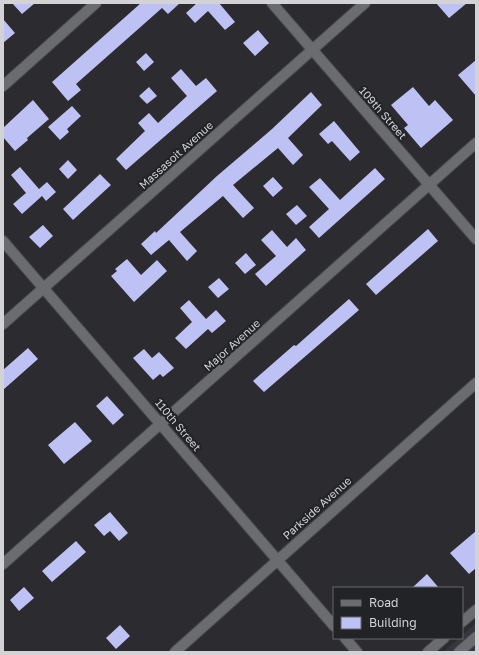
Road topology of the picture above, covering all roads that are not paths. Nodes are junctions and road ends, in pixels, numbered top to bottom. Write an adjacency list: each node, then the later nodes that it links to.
1 (96, 3): 5 (street)
2 (272, 3): 4 (street, 109th Street)
3 (365, 3): 4 (street, Massasoit Avenue)
4 (312, 50): 7 (street, 109th Street); 10 (street, Massasoit Avenue)
5 (3, 86)
6 (476, 143): 7 (street, Major Avenue)
7 (429, 185): 8 (street, 109th Street); 13 (street, Major Avenue)
8 (476, 239)
9 (3, 241): 10 (street, 110th Street)
10 (44, 288): 11 (street, Massasoit Avenue); 13 (street, 110th Street)
11 (3, 324)
12 (476, 383): 14 (street, Parkside Avenue)
13 (161, 424): 14 (street, 110th Street); 15 (street, Major Avenue)
14 (276, 560): 18 (street, 110th Street); 22 (street, Parkside Avenue)
15 (3, 564)
16 (476, 610): 17 (street)
17 (463, 621)
18 (333, 625)
19 (476, 637): 25 (street)
20 (346, 639): 23 (street)
21 (443, 639): 24 (street)
22 (174, 652)
23 (357, 652)
24 (428, 652)
25 (459, 652)

